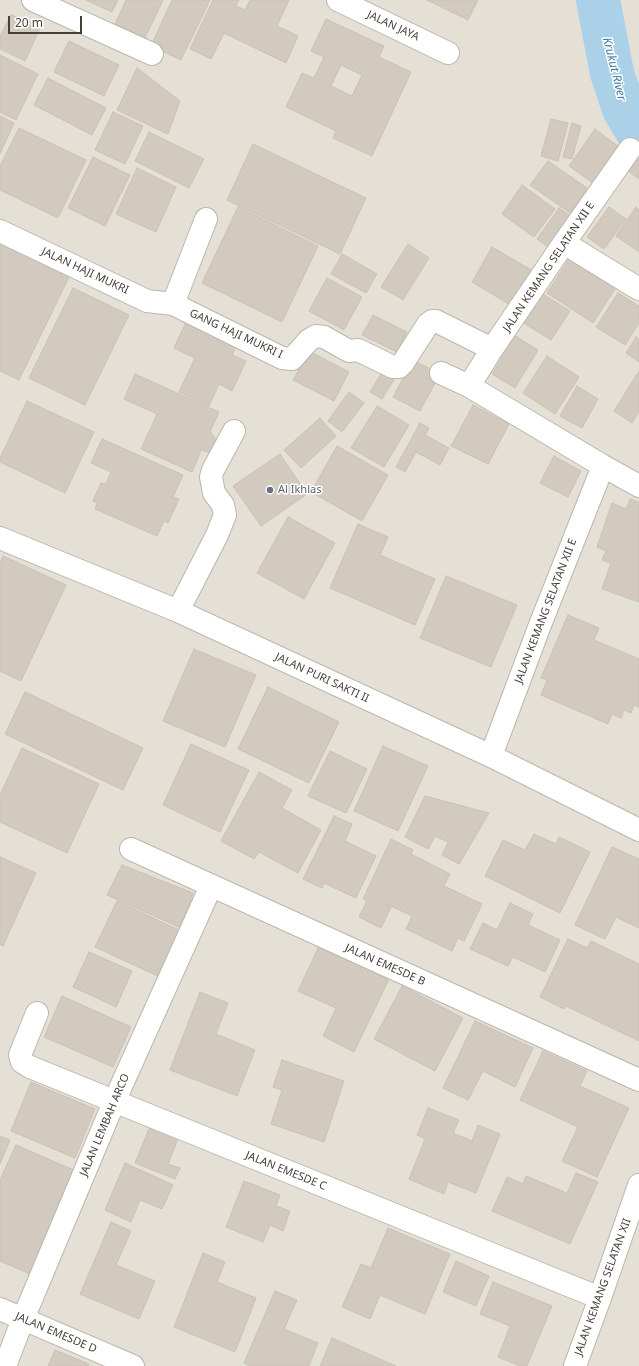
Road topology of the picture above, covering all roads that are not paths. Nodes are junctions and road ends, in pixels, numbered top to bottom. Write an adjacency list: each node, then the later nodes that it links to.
1 (33, 0): 4 (street)
2 (338, 0): 3 (street, JALAN JAYA)
3 (448, 53)
4 (152, 54)
5 (630, 149): 8 (street, JALAN KEMANG SELATAN XII E)
6 (206, 219): 10 (street)
7 (0, 231): 10 (street, JALAN HAJI MUKRI)
8 (564, 243): 9 (street); 11 (street, JALAN KEMANG SELATAN XII E)
9 (639, 289)
10 (173, 304): 11 (street, GANG HAJI MUKRI I)
11 (492, 349): 13 (street, JALAN KEMANG SELATAN XII E)
12 (441, 373): 13 (street)
13 (469, 386): 15 (street)
14 (234, 430): 18 (street)
15 (603, 466): 16 (street); 19 (street, JALAN KEMANG SELATAN XII E)
16 (639, 486)
17 (0, 538): 18 (street, JALAN PURI SAKTI II)
18 (178, 611): 19 (street, JALAN PURI SAKTI II)
19 (491, 756): 20 (street, JALAN PURI SAKTI II)
20 (639, 830)
21 (131, 849): 22 (street, JALAN EMESDE B)
22 (211, 886): 24 (street, JALAN EMESDE B); 25 (street, JALAN LEMBAH ARCO)
23 (37, 1013): 25 (street, JALAN EMESDE C)
24 (639, 1080)
25 (114, 1102): 27 (street, JALAN EMESDE C); 29 (street, JALAN LEMBAH ARCO)
26 (639, 1185): 27 (street, JALAN KEMANG SELATAN XII)
27 (600, 1298): 32 (street, JALAN KEMANG SELATAN XII)
28 (0, 1309): 29 (street, JALAN EMESDE D)
29 (24, 1319): 30 (street, JALAN LEMBAH ARCO); 31 (street, JALAN EMESDE D)
30 (5, 1366)
31 (133, 1366)
32 (575, 1366)

